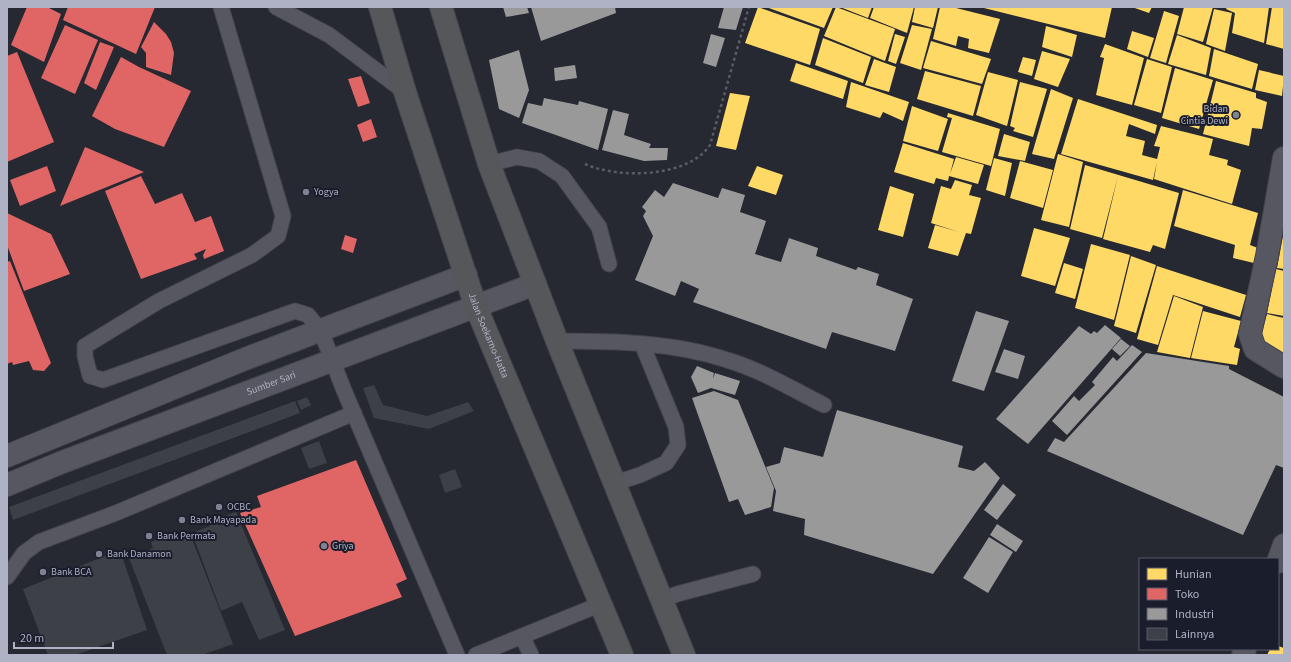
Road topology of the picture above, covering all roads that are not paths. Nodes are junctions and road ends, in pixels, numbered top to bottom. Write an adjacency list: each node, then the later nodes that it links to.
1 (221, 7): 12 (lane)
2 (276, 7): 5 (lane)
3 (380, 7): 5 (highway, Jalan Soekarno-Hatta)
4 (441, 7): 6 (highway)
5 (405, 92): 9 (highway, Jalan Soekarno-Hatta)
6 (489, 164): 8 (lane); 10 (highway)
7 (1283, 171): 16 (street)
8 (609, 264)
9 (466, 275): 11 (highway, Jalan Soekarno-Hatta); 12 (street)
10 (535, 284): 11 (street, Sumber Sari); 13 (highway)
11 (476, 306): 15 (street, Sumber Sari); 27 (highway, Jalan Soekarno-Hatta)
12 (321, 330): 15 (lane); 19 (street)
13 (557, 342): 14 (lane); 20 (highway)
14 (642, 344): 17 (lane); 20 (lane)
15 (332, 360): 18 (lane); 21 (street, Sumber Sari)
16 (1284, 367)
17 (824, 405)
18 (354, 414): 25 (lane); 29 (lane)
19 (7, 456)
20 (615, 483): 26 (highway)
21 (7, 485)
22 (1284, 546): 23 (street)
23 (1279, 559)
24 (753, 574): 26 (lane)
25 (7, 577)
26 (662, 600): 33 (highway)
27 (601, 604): 28 (lane); 32 (highway, Jalan Soekarno-Hatta)
28 (522, 636): 30 (lane); 31 (lane)
29 (456, 655)
30 (476, 655)
31 (531, 655)
32 (622, 655)
33 (684, 655)

